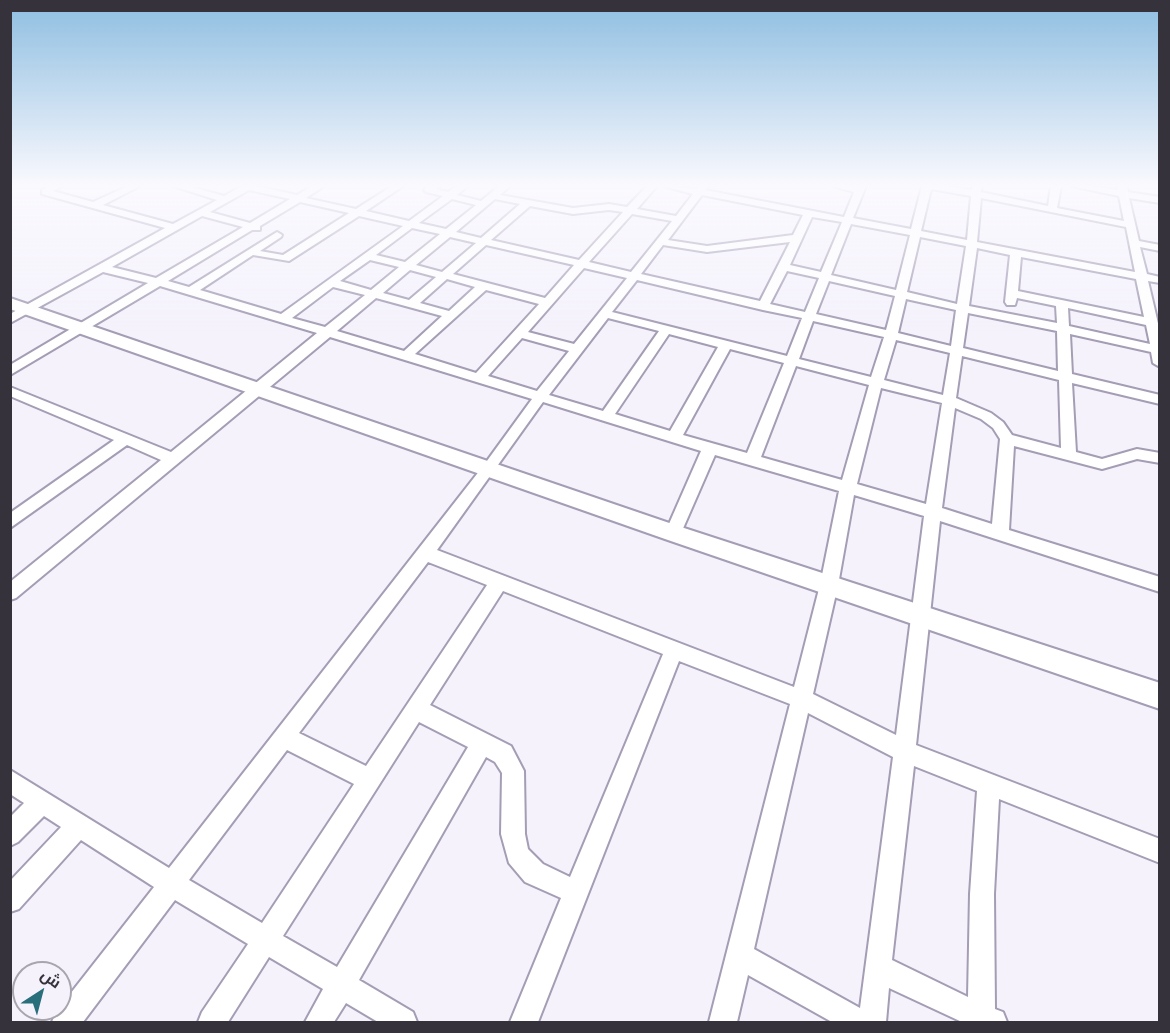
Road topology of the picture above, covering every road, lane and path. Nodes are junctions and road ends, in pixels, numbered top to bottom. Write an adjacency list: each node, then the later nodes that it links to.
1 (160, 234): 28 (street)
2 (237, 234): 34 (street)
3 (275, 234): 22 (street)
4 (323, 234): 22 (street)
5 (397, 234): 24 (street)
6 (447, 234): 17 (street); 26 (street)
7 (492, 234): 17 (street)
8 (607, 234): 25 (street)
9 (667, 234): 18 (street)
10 (799, 234): 16 (street)
11 (842, 234): 30 (street)
12 (915, 234): 40 (street)
13 (922, 234): 19 (street)
14 (973, 234): 19 (street)
15 (1133, 234): 20 (street)
16 (797, 238): 18 (street); 27 (street)
17 (483, 242): 25 (street); 29 (street)
18 (662, 242): 32 (street)
19 (972, 243): 23 (street); 45 (street)
20 (1135, 243): 21 (street); 31 (street)
21 (1160, 248)
22 (252, 252): 37 (street)
23 (1016, 252): 31 (street); 39 (street)
24 (369, 256): 26 (street); 35 (street)
25 (580, 264): 32 (street); 41 (street)
26 (406, 266): 29 (street); 38 (street)
27 (784, 267): 30 (street); 44 (street)
28 (103, 268): 34 (street); 46 (street)
29 (445, 276): 36 (street); 43 (street)
30 (825, 276): 40 (street); 50 (street)
31 (1142, 276): 33 (street); 53 (street)
32 (636, 277): 44 (street); 49 (street)
33 (1160, 280)
34 (158, 282): 37 (street); 54 (street)
35 (333, 283): 38 (street); 52 (street)
36 (483, 286): 41 (street); 48 (street)
37 (190, 291): 52 (street)
38 (374, 293): 43 (street); 57 (street)
39 (1012, 293): 42 (street); 51 (street)
40 (901, 294): 45 (street); 59 (street)
41 (547, 302): 58 (street)
42 (1062, 303): 47 (street); 55 (street)
43 (412, 304): 48 (street)
44 (763, 306): 50 (street)
45 (961, 308): 51 (street); 64 (street)
46 (17, 310): 54 (main road)
47 (1102, 311): 53 (street); 60 (street)
48 (451, 315): 65 (street)
49 (605, 315): 56 (street); 62 (street)
50 (809, 316): 59 (street); 66 (street)
51 (1008, 316): 55 (street)
52 (282, 319): 57 (street)
53 (1151, 322): 63 (street)
54 (81, 328): 68 (street); 72 (main road)
55 (1063, 328): 60 (street); 69 (street)
56 (666, 330): 61 (street); 78 (street)
57 (327, 333): 65 (street); 72 (street)
58 (519, 333): 62 (street); 70 (street)
59 (891, 335): 64 (street); 71 (street)
60 (1104, 337): 63 (street)
61 (725, 346): 66 (street); 79 (street)
62 (578, 349): 74 (street)
63 (1158, 350): 67 (street)
64 (956, 351): 69 (street); 76 (street)
65 (406, 356): 70 (street)
66 (792, 362): 71 (street); 86 (street)
67 (1160, 363)
68 (10, 371)
69 (1067, 376): 75 (street); 83 (street)
70 (478, 378): 74 (street)
71 (876, 383): 76 (street); 88 (street)
72 (258, 390): 85 (street); 87 (main road)
73 (17, 394): 77 (street); 80 (street)
74 (540, 397): 78 (street); 87 (street)
75 (1160, 400)
76 (950, 401): 81 (street); 89 (street)
77 (10, 406)
78 (607, 416): 79 (street)
79 (674, 437): 82 (street)
80 (125, 439): 85 (street); 90 (street)
81 (1007, 439): 83 (street); 91 (street)
82 (710, 448): 86 (street); 92 (street)
83 (1070, 457): 84 (street)
84 (1160, 458)
85 (174, 459): 97 (street)
86 (752, 460): 88 (street)
87 (489, 469): 92 (main road); 93 (street)
88 (848, 487): 89 (street); 95 (street)
89 (933, 512): 91 (street); 98 (street)
90 (10, 522)
91 (1000, 532): 96 (street)
92 (673, 533): 95 (main road)
93 (425, 554): 94 (street); 103 (street)
94 (498, 583): 99 (street); 102 (street)
95 (829, 585): 98 (main road); 101 (street)
96 (1160, 585)
97 (10, 592)
98 (920, 616): 100 (main road); 105 (street)
99 (674, 650): 101 (street); 114 (street)
100 (1160, 696)
101 (801, 699): 105 (street); 117 (street)
102 (416, 709): 104 (street); 106 (street)
103 (284, 737): 106 (street); 113 (street)
104 (482, 743): 114 (street); 119 (street)
105 (904, 750): 108 (street); 118 (street)
106 (370, 780): 116 (street)
107 (10, 781): 109 (street)
108 (989, 783): 112 (street); 120 (street)
109 (42, 801): 110 (street); 111 (street)
110 (79, 825): 113 (street); 115 (street)
111 (10, 834)
112 (1160, 851)
113 (172, 884): 116 (street); 121 (street)
114 (577, 893): 125 (street)
115 (10, 900)
116 (265, 941): 119 (street); 122 (street)
117 (740, 956): 126 (street); 127 (street)
118 (878, 967): 120 (street); 128 (street)
119 (341, 984): 123 (street); 124 (street)
120 (987, 1020)
121 (66, 1023)
122 (212, 1023)
123 (319, 1023)
124 (403, 1023)
125 (524, 1023)
126 (723, 1023)
127 (858, 1023)
128 (872, 1023)

